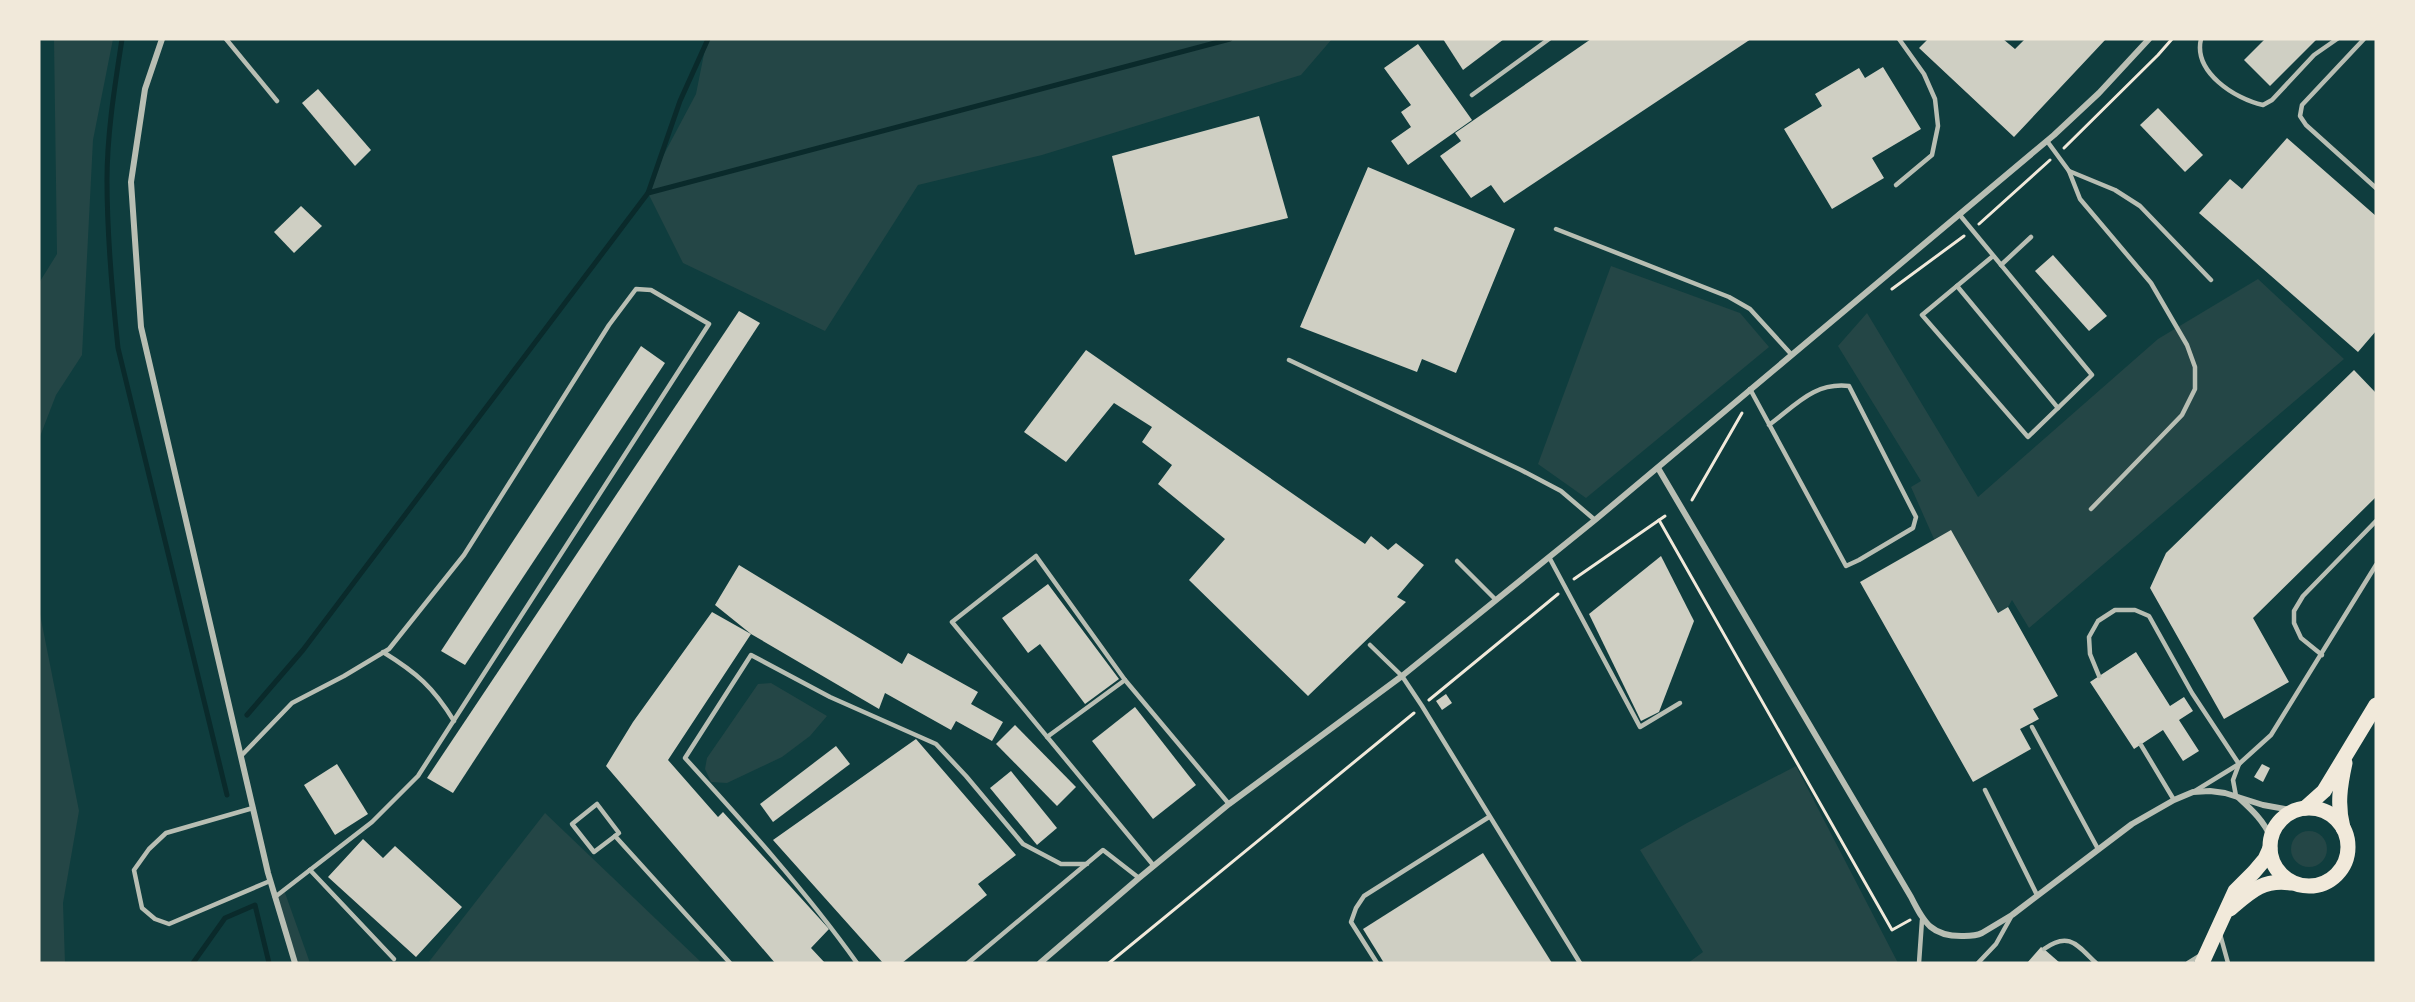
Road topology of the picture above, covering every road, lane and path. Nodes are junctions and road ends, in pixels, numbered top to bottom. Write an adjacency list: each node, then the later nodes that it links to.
1 (162, 39): 59 (street)
2 (226, 39): 11 (lane)
3 (1549, 39): 10 (lane)
4 (1899, 39): 15 (lane)
5 (2149, 39): 12 (street)
6 (2172, 39): 13 (path)
7 (2200, 39): 8 (lane)
8 (2337, 39)
9 (2364, 39): 16 (lane)
10 (1472, 95)
11 (277, 101)
12 (2047, 141): 13 (lane); 17 (street)
13 (2056, 154): 14 (lane); 19 (path)
14 (2068, 171): 23 (lane); 34 (lane)
15 (1896, 185)
16 (2376, 188)
17 (1959, 214): 19 (lane); 26 (street)
18 (1556, 229): 26 (lane)
19 (1972, 230): 21 (lane); 25 (path)
20 (2031, 237): 22 (lane)
21 (1993, 256): 22 (lane); 24 (lane)
22 (2001, 266): 30 (lane)
23 (2211, 280)
24 (1957, 286): 30 (lane); 30 (lane)
25 (1885, 294)
26 (1791, 354): 28 (street)
27 (1289, 360): 36 (lane)
28 (1750, 388): 29 (lane); 32 (street)
29 (1755, 398): 31 (lane); 33 (path)
30 (2058, 408)
31 (1769, 425): 31 (lane)
32 (1658, 468): 36 (street); 84 (street)
33 (1692, 500)
34 (2091, 509)
35 (1665, 516): 37 (path)
36 (1595, 520): 39 (street)
37 (1659, 520): 42 (path); 83 (path)
38 (2376, 521): 46 (lane)
39 (1549, 557): 42 (lane); 43 (street)
40 (1457, 561): 43 (lane)
41 (2376, 565): 46 (lane)
42 (1565, 588): 50 (path); 51 (lane)
43 (1496, 600): 47 (street)
44 (1370, 645): 47 (lane)
45 (383, 652): 54 (lane); 54 (lane); 59 (lane)
46 (2322, 655): 60 (lane)
47 (1402, 676): 65 (street); 68 (lane)
48 (2099, 676): 60 (lane)
49 (1125, 680): 56 (lane); 56 (lane); 65 (lane)
50 (1428, 701)
51 (1680, 703)
52 (2376, 705): 58 (main road)
53 (1414, 713): 94 (path)
54 (454, 721): 75 (lane)
55 (2032, 727): 72 (lane)
56 (1047, 737): 74 (lane)
57 (2141, 745): 64 (lane)
58 (2347, 754): 67 (main road); 69 (main road)
59 (241, 756): 66 (street)
60 (2239, 764): 62 (lane); 63 (lane)
61 (1985, 790): 79 (lane)
62 (2193, 792): 63 (street); 64 (street)
63 (2236, 796): 67 (street); 71 (street)
64 (2174, 800): 72 (street)
65 (1229, 804): 74 (street)
66 (253, 808): 77 (street); 77 (lane)
67 (2301, 809): 69 (main road); 71 (main road)
68 (1489, 817): 95 (lane); 96 (lane)
69 (2343, 828): 78 (main road)
70 (615, 836): 70 (lane); 90 (lane)
71 (2270, 843): 78 (main road); 81 (main road)
72 (2098, 849): 79 (street)
73 (1087, 864): 76 (lane); 91 (lane); 92 (lane)
74 (1154, 866): 76 (street)
75 (310, 870): 80 (lane); 88 (lane)
76 (1139, 878): 93 (street)
77 (270, 881): 80 (street)
78 (2292, 882): 81 (main road)
79 (2037, 895): 82 (street)
80 (275, 897): 89 (street)
81 (2228, 911): 85 (main road)
82 (2012, 915): 84 (street); 98 (lane)
83 (1910, 920)
84 (1922, 920): 97 (lane)
85 (2218, 928): 86 (main road); 102 (lane)
86 (2209, 948): 100 (lane); 101 (main road)
87 (2044, 949): 99 (lane)
88 (394, 959)
89 (295, 963)
90 (730, 963)
91 (857, 963)
92 (968, 963)
93 (1040, 963)
94 (1109, 963)
95 (1377, 963)
96 (1580, 963)
97 (1919, 963)
98 (1978, 963)
99 (2096, 963)
100 (2188, 963)
101 (2202, 963)
102 (2228, 963)

